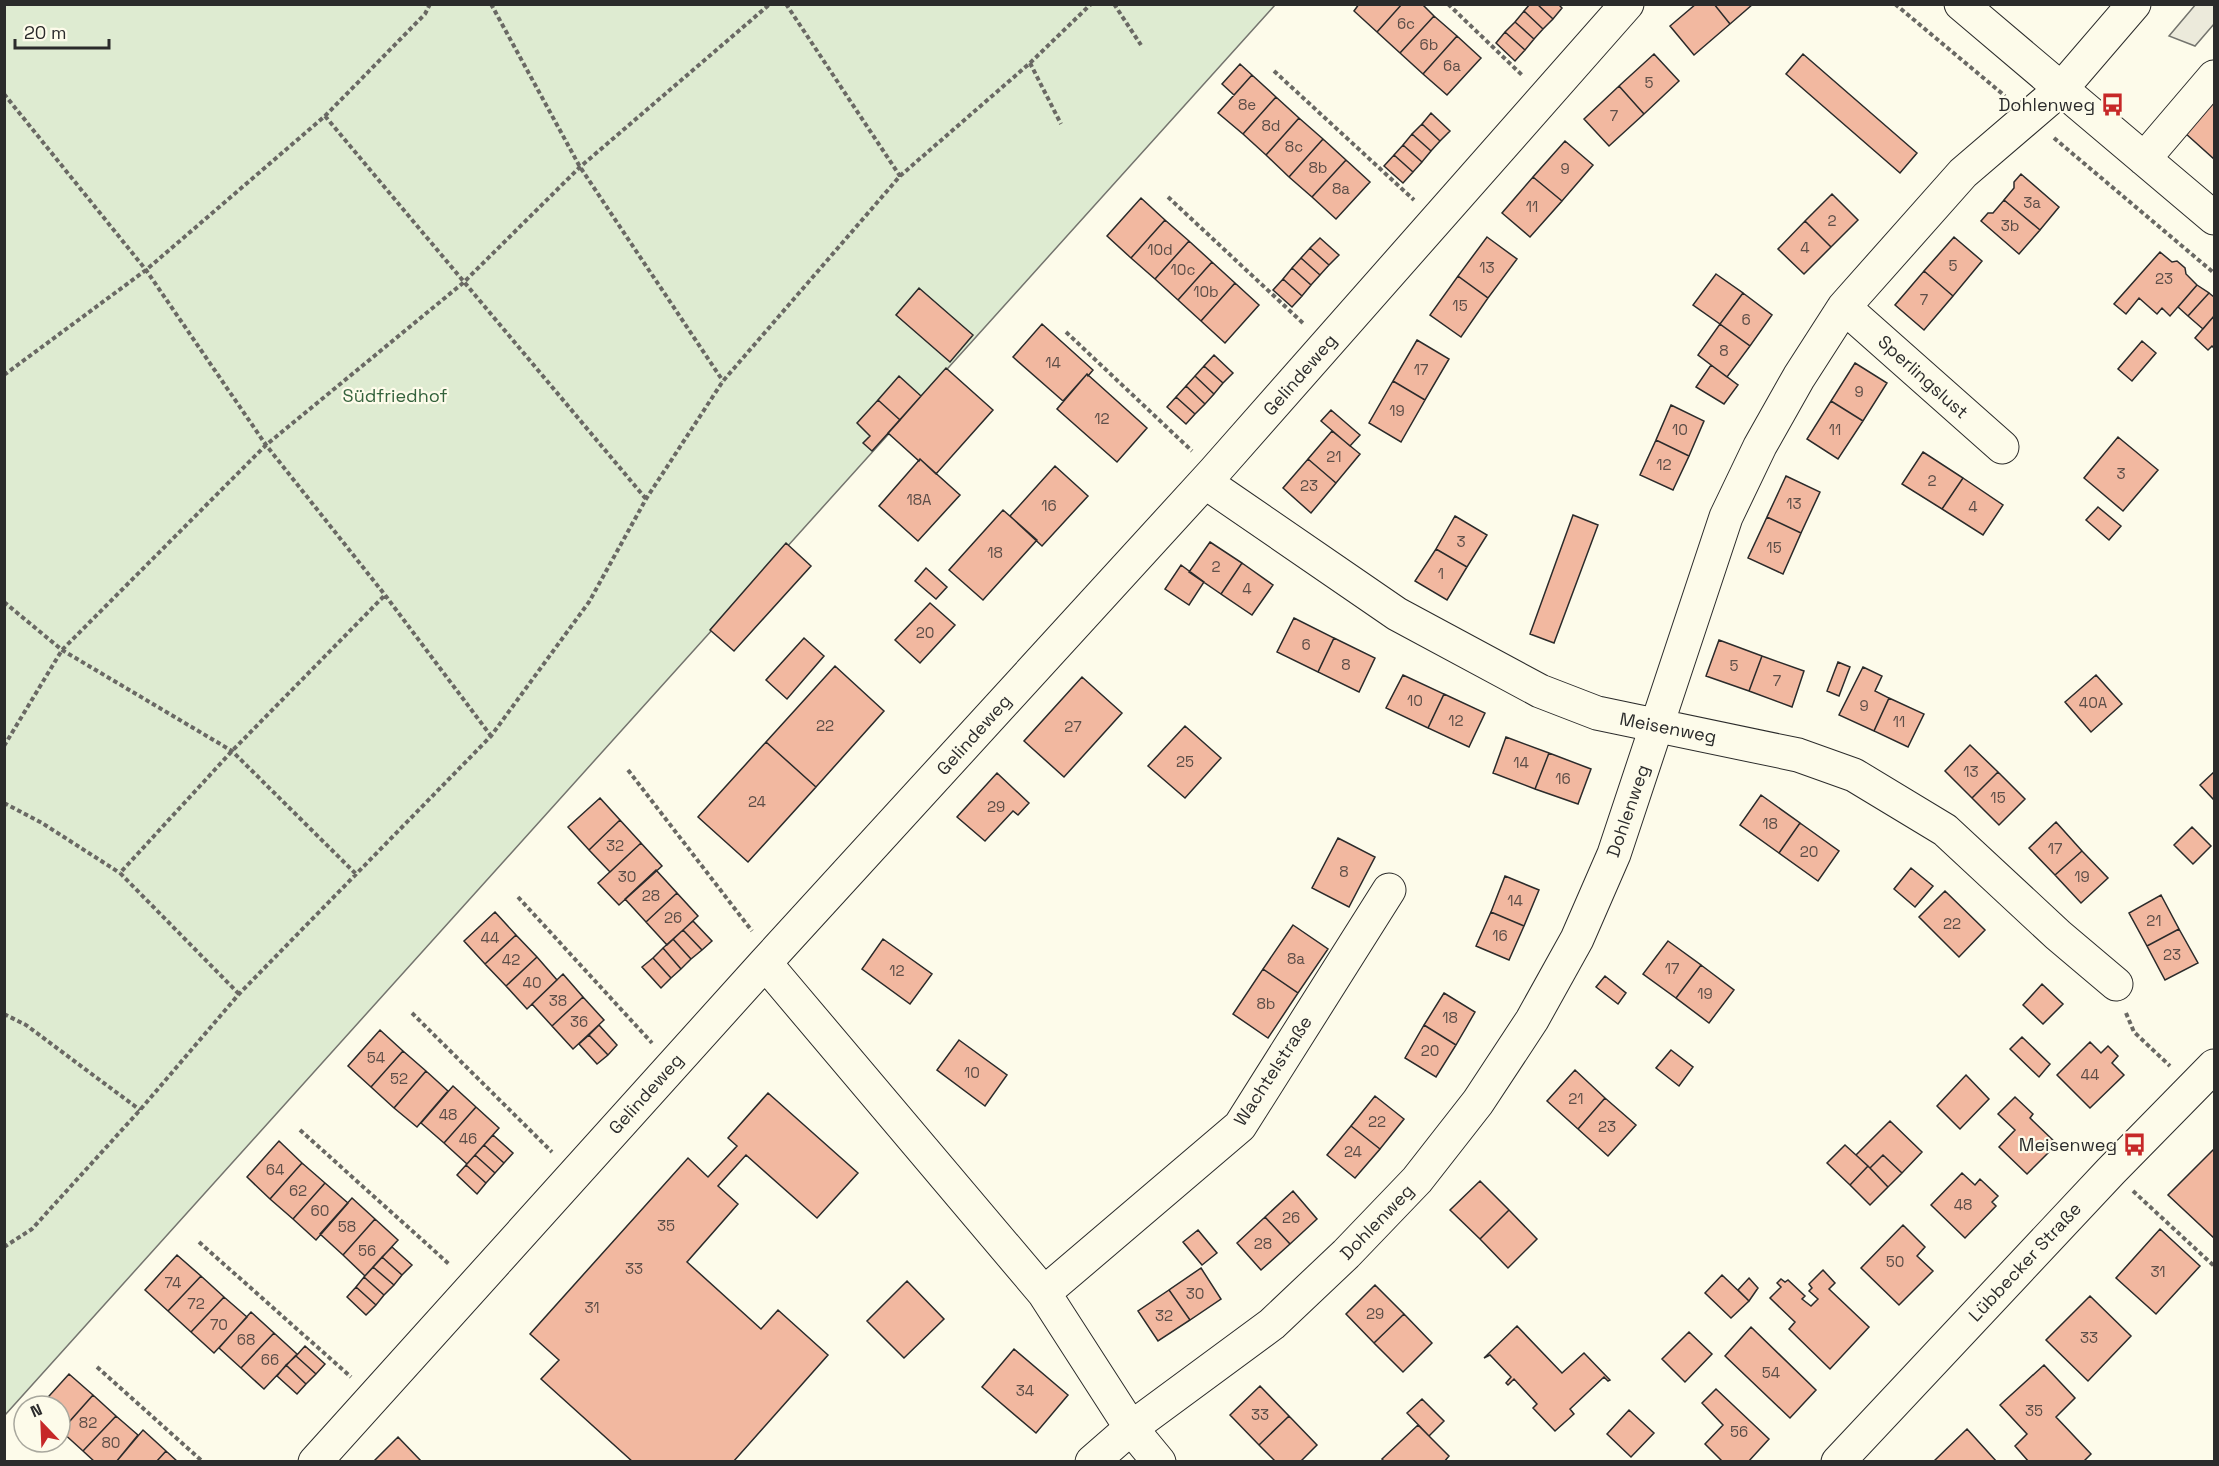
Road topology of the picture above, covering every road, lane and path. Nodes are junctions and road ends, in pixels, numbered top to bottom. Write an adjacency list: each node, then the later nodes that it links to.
1 (430, 4): 18 (path)
2 (490, 4): 21 (path)
3 (770, 4): 21 (path)
4 (786, 4): 22 (path)
5 (1091, 4): 12 (path)
6 (1114, 4): 11 (path)
7 (1448, 4): 17 (path)
8 (1627, 4): 17 (street, Gelindeweg)
9 (1961, 4): 15 (street)
10 (2134, 4): 15 (street, Dohlenweg)
11 (1141, 45)
12 (1030, 63): 19 (path); 22 (path)
13 (1274, 71): 25 (path)
14 (2214, 76): 20 (street)
15 (2061, 89): 20 (street); 28 (street, Dohlenweg)
16 (4, 94): 26 (path)
17 (1546, 97): 25 (street, Gelindeweg)
18 (325, 116): 26 (path); 27 (path)
19 (1061, 124)
20 (2144, 159): 24 (street)
21 (580, 167): 27 (path); 32 (path)
22 (900, 176): 32 (path)
23 (1168, 197): 30 (path)
24 (2214, 218)
25 (1436, 220): 30 (street, Gelindeweg)
26 (146, 270): 31 (path); 33 (path)
27 (463, 283): 33 (path); 36 (path)
28 (1844, 307): 34 (street, Sperlingslust); 40 (street, Dohlenweg)
29 (1066, 332): 35 (path)
30 (1327, 345): 35 (street, Gelindeweg)
31 (4, 375)
32 (723, 381): 36 (path)
33 (266, 445): 37 (path); 39 (path)
34 (2002, 447)
35 (1210, 477): 40 (street, Meisenweg); 50 (street, Gelindeweg)
36 (646, 499): 41 (path)
37 (385, 595): 41 (path); 43 (path)
38 (4, 602): 39 (path)
39 (62, 650): 42 (path); 43 (path)
40 (1657, 726): 51 (street, Meisenweg); 68 (street, Dohlenweg)
41 (491, 736): 47 (path)
42 (4, 746)
43 (232, 751): 46 (path); 47 (path)
44 (628, 770): 50 (path)
45 (4, 802): 46 (path)
46 (120, 873): 52 (path)
47 (356, 874): 52 (path)
48 (1389, 891): 65 (street, Wachtelstraße)
49 (518, 897): 55 (path)
50 (768, 959): 55 (street, Gelindeweg); 65 (street)
51 (2116, 984): 56 (path)
52 (239, 994): 57 (path)
53 (411, 1013): 60 (path)
54 (4, 1014): 57 (path)
55 (673, 1065): 60 (street, Gelindeweg)
56 (2204, 1077): 59 (street, Lübbecker Straße)
57 (140, 1110): 62 (path)
58 (300, 1130): 64 (path)
59 (2111, 1171): 63 (path); 73 (street, Lübbecker Straße)
60 (574, 1174): 64 (street, Gelindeweg)
61 (199, 1242): 67 (path)
62 (4, 1247)
63 (2214, 1266)
64 (474, 1286): 67 (street, Gelindeweg)
65 (1044, 1293): 68 (street)
66 (97, 1367): 69 (path)
67 (373, 1397): 70 (street, Gelindeweg)
68 (1131, 1428): 71 (street, Dohlenweg); 72 (street)
69 (202, 1461)
70 (315, 1461)
71 (1092, 1461)
72 (1159, 1461)
73 (1838, 1461)

